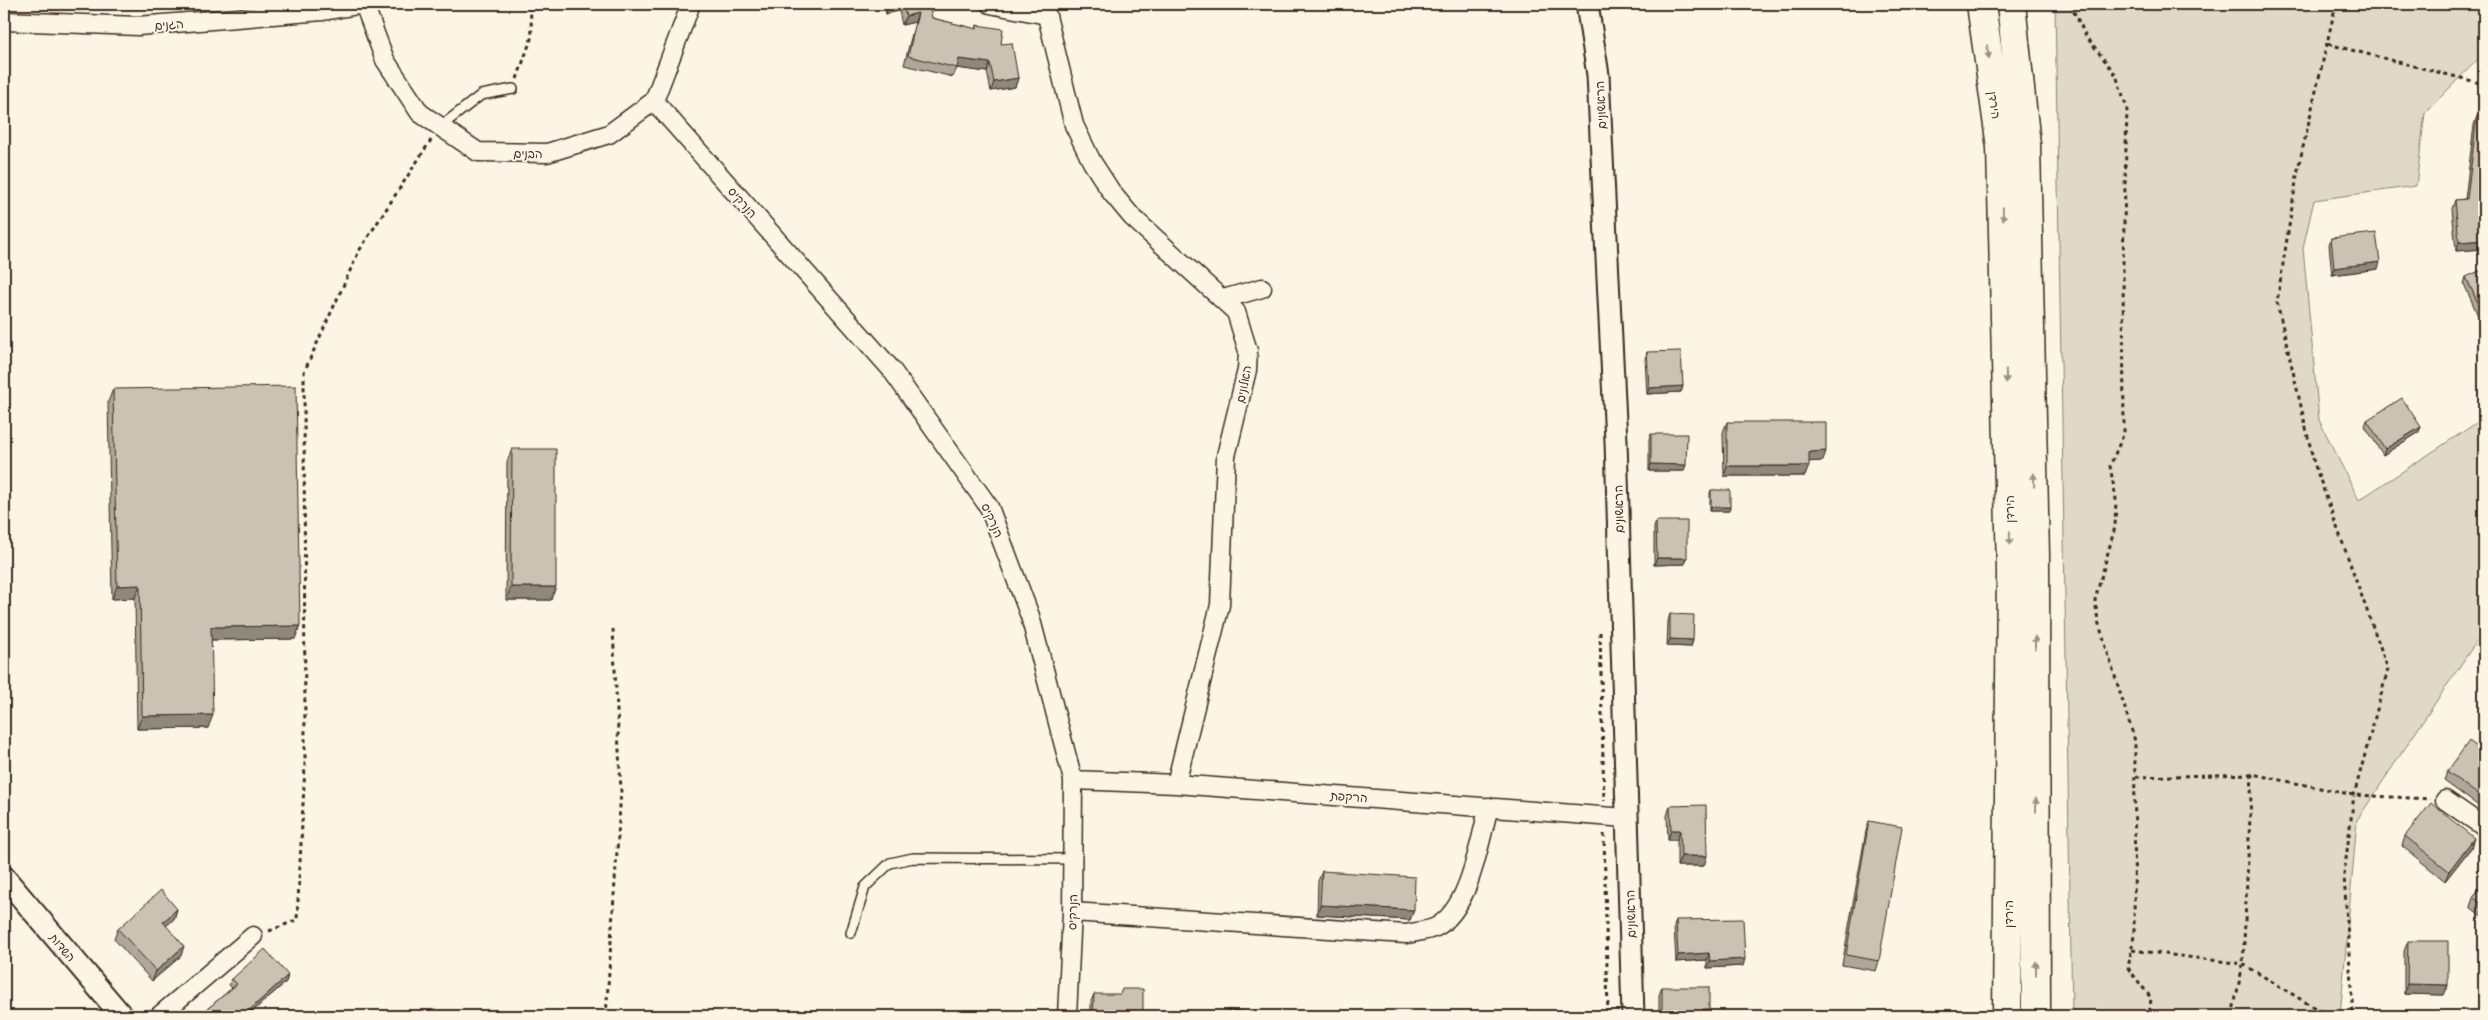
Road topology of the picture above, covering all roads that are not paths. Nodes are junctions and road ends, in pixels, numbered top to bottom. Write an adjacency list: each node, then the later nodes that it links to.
1 (364, 4): 8 (street, הגנים); 11 (street, הבנים)
2 (688, 4): 10 (street)
3 (990, 4): 7 (street, האלונים)
4 (1587, 4): 18 (street, הראשונים)
5 (1981, 4): 29 (highway, הירדן, one-way to 29)
6 (2011, 4): 30 (highway, הירדן, one-way to 6)
7 (1045, 9): 13 (street, האלונים)
8 (4, 21)
9 (513, 89): 11 (lane)
10 (654, 102): 11 (street, הבנים); 14 (street, הנרקיס)
11 (440, 127)
12 (1262, 288): 13 (street)
13 (1223, 300): 15 (street, האלונים)
14 (1073, 780): 15 (street, הרקפת); 20 (street, הנרקיס)
15 (1176, 784): 17 (street, הרקפת)
16 (2445, 800): 19 (street)
17 (1489, 807): 18 (street, הרקפת); 22 (street)
18 (1626, 818): 28 (street, הראשונים)
19 (2484, 827)
20 (1072, 859): 22 (street, הנרקיס); 23 (lane)
21 (4, 878): 25 (street, השדות)
22 (1072, 912): 27 (street, הנרקיס)
23 (851, 933)
24 (254, 936): 26 (street)
25 (122, 1016)
26 (159, 1016)
27 (1067, 1016)
28 (1633, 1016)
29 (2007, 1016)
30 (2036, 1016)

